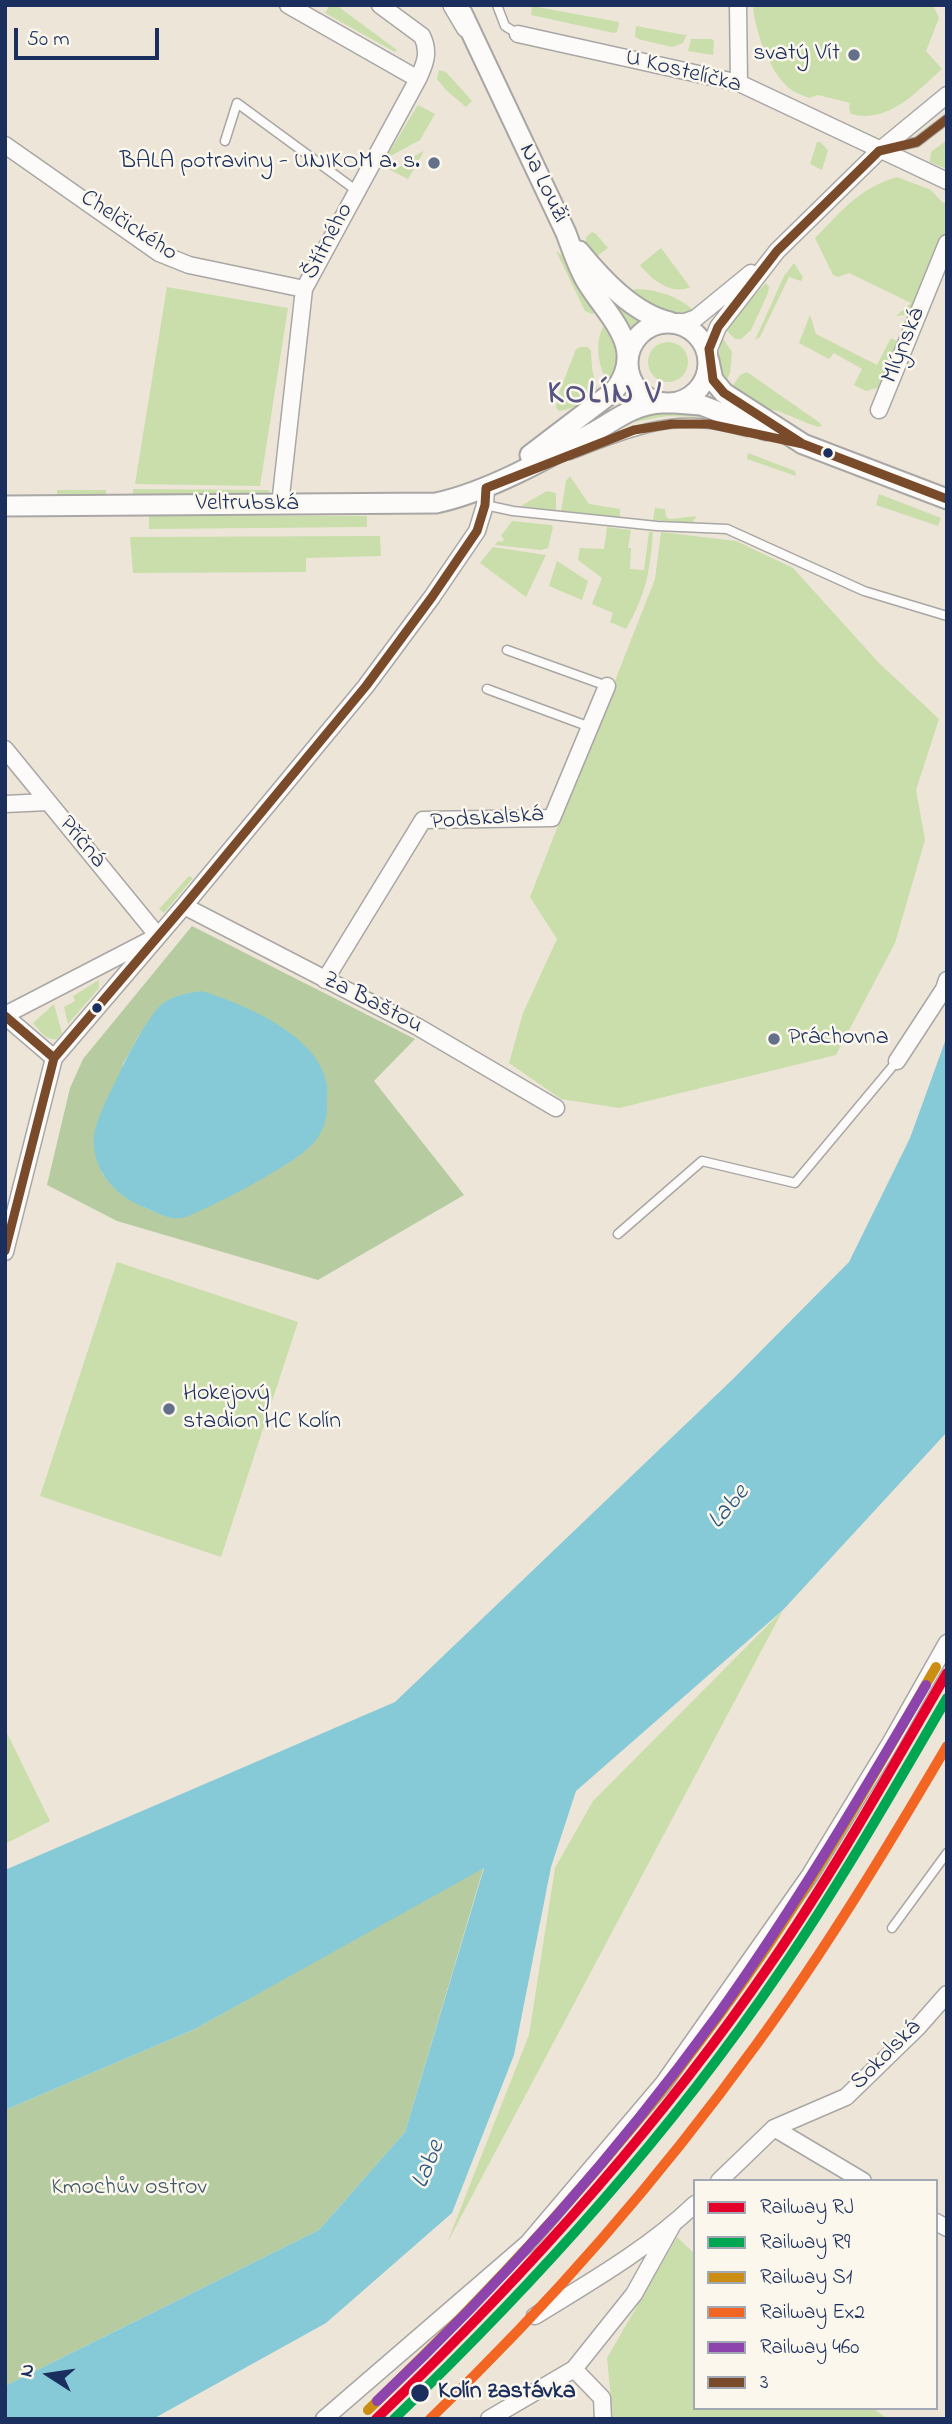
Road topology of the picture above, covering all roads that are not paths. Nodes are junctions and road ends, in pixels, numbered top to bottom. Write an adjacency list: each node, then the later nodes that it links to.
1 (288, 5): 8 (street)
2 (380, 5): 8 (street, Štítného)
3 (459, 5): 6 (main road)
4 (497, 5): 7 (lane)
5 (738, 5): 9 (street)
6 (467, 27): 17 (street, Na Louži)
7 (518, 34): 9 (street, U Kostelíčka)
8 (418, 79): 16 (street, Štítného)
9 (739, 83): 14 (street, U Kostelíčka)
10 (947, 95): 14 (street)
11 (947, 119): 14 (lane)
12 (225, 141): 16 (lane)
13 (5, 145): 20 (street, Chelčického)
14 (878, 151): 15 (street, U Kostelíčka); 19 (street)
15 (947, 181)
16 (357, 191): 20 (street, Štítného)
17 (566, 233): 21 (street); 22 (street, Na Louži)
18 (947, 243): 25 (street, Mlýnská)
19 (777, 251): 21 (street); 23 (street)
20 (304, 289): 29 (street, Štítného)
21 (671, 322): 22 (street); 23 (street)
22 (628, 359): 24 (street); 27 (street)
23 (709, 361): 24 (street); 26 (street)
24 (666, 403): 26 (street); 27 (street)
25 (879, 410)
26 (803, 444): 27 (lane); 28 (street)
27 (486, 496): 29 (street, Veltrubská); 31 (lane); 39 (street)
28 (947, 499)
29 (280, 505): 30 (street, Veltrubská)
30 (5, 506)
31 (947, 616)
32 (507, 650): 33 (lane)
33 (607, 686): 35 (street, Podskalská)
34 (487, 689): 35 (lane)
35 (590, 727): 41 (street, Podskalská)
36 (5, 748): 37 (street, Příčná)
37 (48, 802): 38 (street); 40 (street, Příčná)
38 (5, 804)
39 (184, 906): 40 (street); 41 (street, Za Baštou)
40 (158, 936): 43 (street); 44 (street)
41 (325, 980): 46 (street, Za Baštou)
42 (947, 980): 45 (street)
43 (5, 1015): 44 (street)
44 (54, 1058): 48 (street)
45 (897, 1061): 47 (lane)
46 (556, 1108)
47 (618, 1234)
48 (5, 1252)
49 (947, 1643): 60 (street)
50 (947, 1853): 51 (lane)
51 (892, 1928)
52 (947, 1994): 53 (street, Sokolská)
53 (774, 2128): 54 (street, Sokolská); 55 (street)
54 (721, 2179)
55 (860, 2179)
56 (693, 2206): 57 (street)
57 (673, 2224): 58 (street); 59 (street)
58 (535, 2316)
59 (574, 2369): 61 (street); 62 (street)
60 (324, 2419)
61 (489, 2419)
62 (603, 2419)

